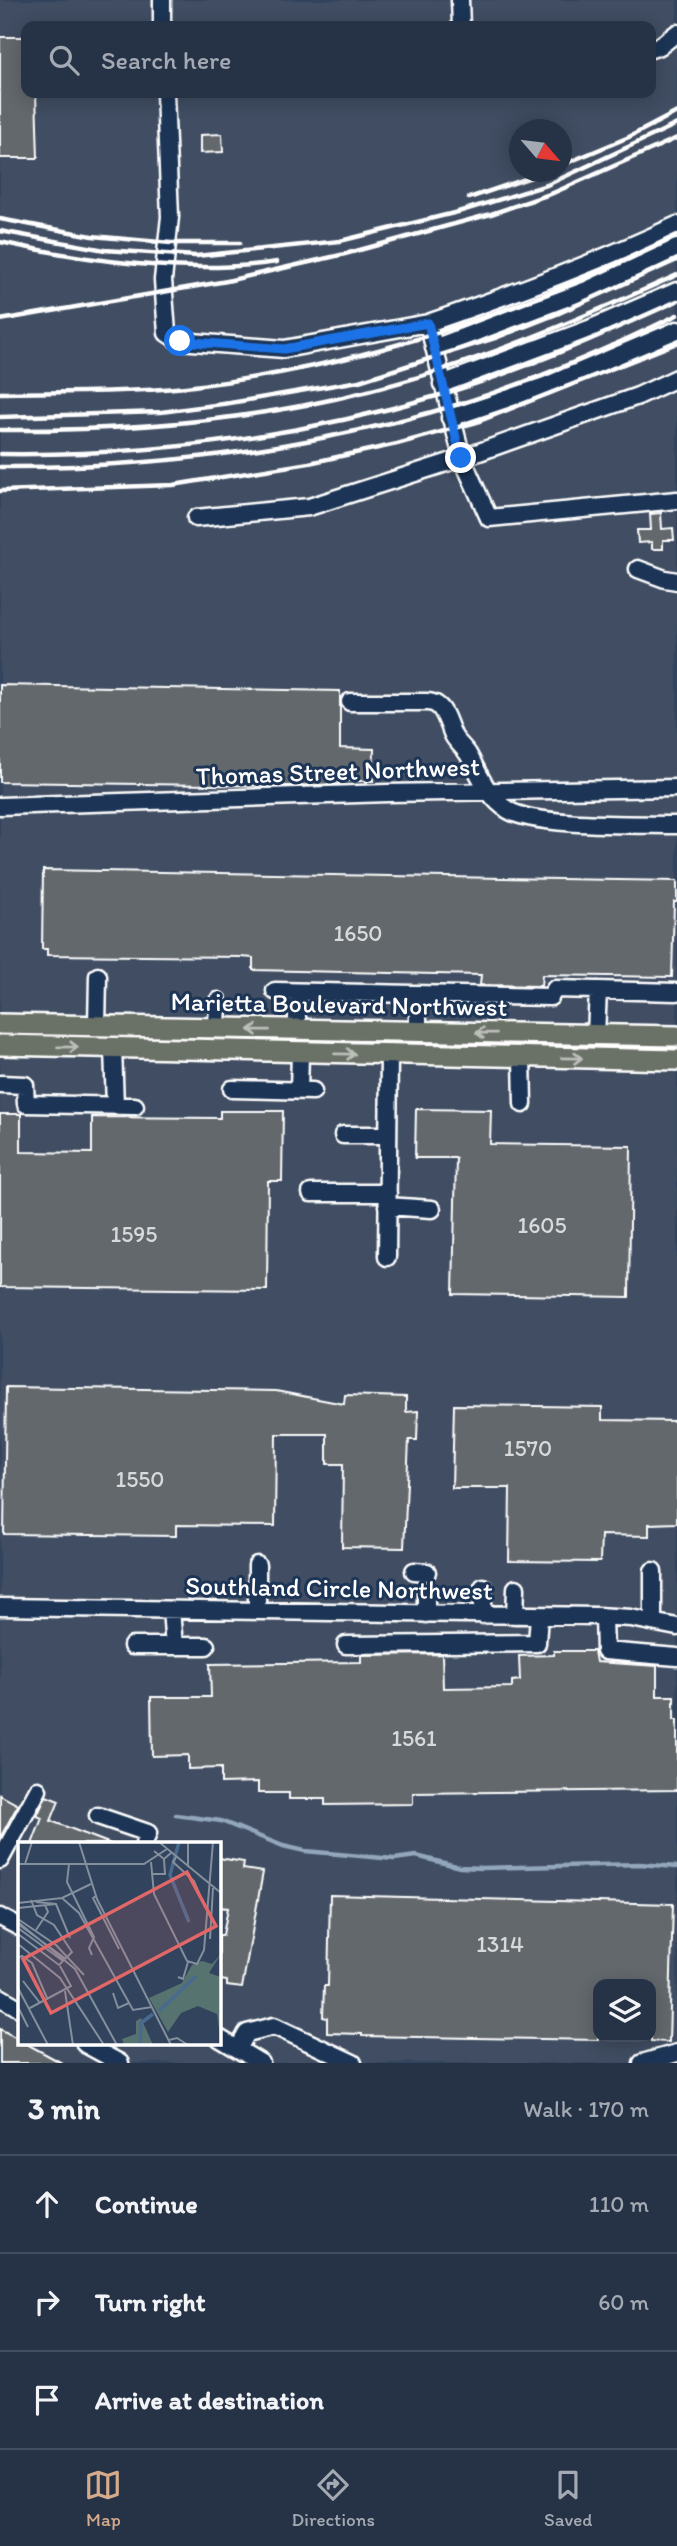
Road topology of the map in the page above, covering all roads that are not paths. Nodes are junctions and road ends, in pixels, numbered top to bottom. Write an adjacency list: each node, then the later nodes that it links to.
1 (162, 0): 3 (street)
2 (460, 0): 4 (street)
3 (162, 21)
4 (461, 21)
5 (677, 33): 6 (street)
6 (656, 47)
7 (165, 98): 11 (street)
8 (677, 225): 11 (street)
9 (677, 248): 13 (street)
10 (677, 291): 15 (street)
11 (428, 323): 13 (street)
12 (677, 330): 16 (street)
13 (434, 348): 15 (street)
14 (677, 378): 17 (street)
15 (442, 384): 16 (street)
16 (450, 418): 17 (street)
17 (461, 458): 18 (street); 19 (street)
18 (677, 500)
19 (196, 518)
20 (638, 569): 21 (street)
21 (677, 581)
22 (350, 702): 24 (street)
23 (677, 788): 24 (street, Thomas Street Northwest)
24 (489, 791): 25 (street, Thomas Street Northwest); 26 (street)
25 (0, 806)
26 (677, 825)
27 (98, 976): 35 (street)
28 (597, 990): 31 (street); 32 (street); 39 (street)
29 (275, 991): 30 (street)
30 (297, 992): 32 (street); 37 (street)
31 (677, 992)
32 (418, 995): 38 (street)
33 (218, 1001): 36 (street)
34 (0, 1024): 35 (main road, Marietta Boulevard Northwest)
35 (97, 1026): 36 (main road, Marietta Boulevard Northwest)
36 (217, 1029): 37 (main road, Marietta Boulevard Northwest, one-way to 36)
37 (297, 1030): 38 (main road, Marietta Boulevard Northwest)
38 (418, 1032): 39 (main road, Marietta Boulevard Northwest, one-way to 38)
39 (596, 1035): 40 (main road, Marietta Boulevard Northwest)
40 (677, 1036)
41 (0, 1045): 42 (main road, one-way to 42)
42 (113, 1048): 43 (main road); 50 (street)
43 (300, 1053): 44 (main road, one-way to 44); 48 (street)
44 (389, 1055): 45 (main road); 53 (street)
45 (522, 1057): 46 (main road, one-way to 46); 49 (street)
46 (677, 1060)
47 (0, 1084): 50 (street)
48 (232, 1089)
49 (523, 1104)
50 (115, 1106): 51 (street)
51 (135, 1106)
52 (343, 1135): 53 (street)
53 (388, 1135): 55 (street)
54 (311, 1193): 55 (street)
55 (388, 1200): 56 (street); 57 (street)
56 (432, 1209)
57 (387, 1257)
58 (257, 1565): 65 (street)
59 (653, 1571): 72 (street)
60 (483, 1587): 68 (street)
61 (516, 1588): 69 (street)
62 (426, 1592): 67 (street)
63 (0, 1607): 64 (street, Southland Circle Northwest)
64 (171, 1610): 65 (street, Southland Circle Northwest); 77 (street)
65 (257, 1611): 66 (street, Southland Circle Northwest)
66 (381, 1613): 67 (street, Southland Circle Northwest); 74 (street)
67 (426, 1614): 68 (street, Southland Circle Northwest)
68 (483, 1615): 69 (street, Southland Circle Northwest)
69 (515, 1615): 70 (street, Southland Circle Northwest)
70 (539, 1616): 71 (street, Southland Circle Northwest); 74 (street)
71 (604, 1617): 72 (street, Southland Circle Northwest); 79 (street)
72 (653, 1622): 73 (street, Southland Circle Northwest)
73 (677, 1627)
74 (383, 1644): 75 (street)
75 (346, 1645)
76 (132, 1646): 77 (street)
77 (174, 1646): 78 (street)
78 (206, 1646)
79 (677, 1657)
80 (38, 1790): 83 (street)
81 (98, 1816): 82 (street)
82 (145, 1842)
83 (0, 1860)
84 (0, 1917): 85 (street)
85 (18, 1926)
86 (0, 1997): 87 (street)
87 (18, 2007)
88 (220, 2039): 90 (street)
89 (89, 2046): 92 (street)
90 (238, 2049): 93 (street); 94 (street)
91 (677, 2053): 95 (street)
92 (120, 2063)
93 (261, 2063)
94 (353, 2063)
95 (642, 2063)

